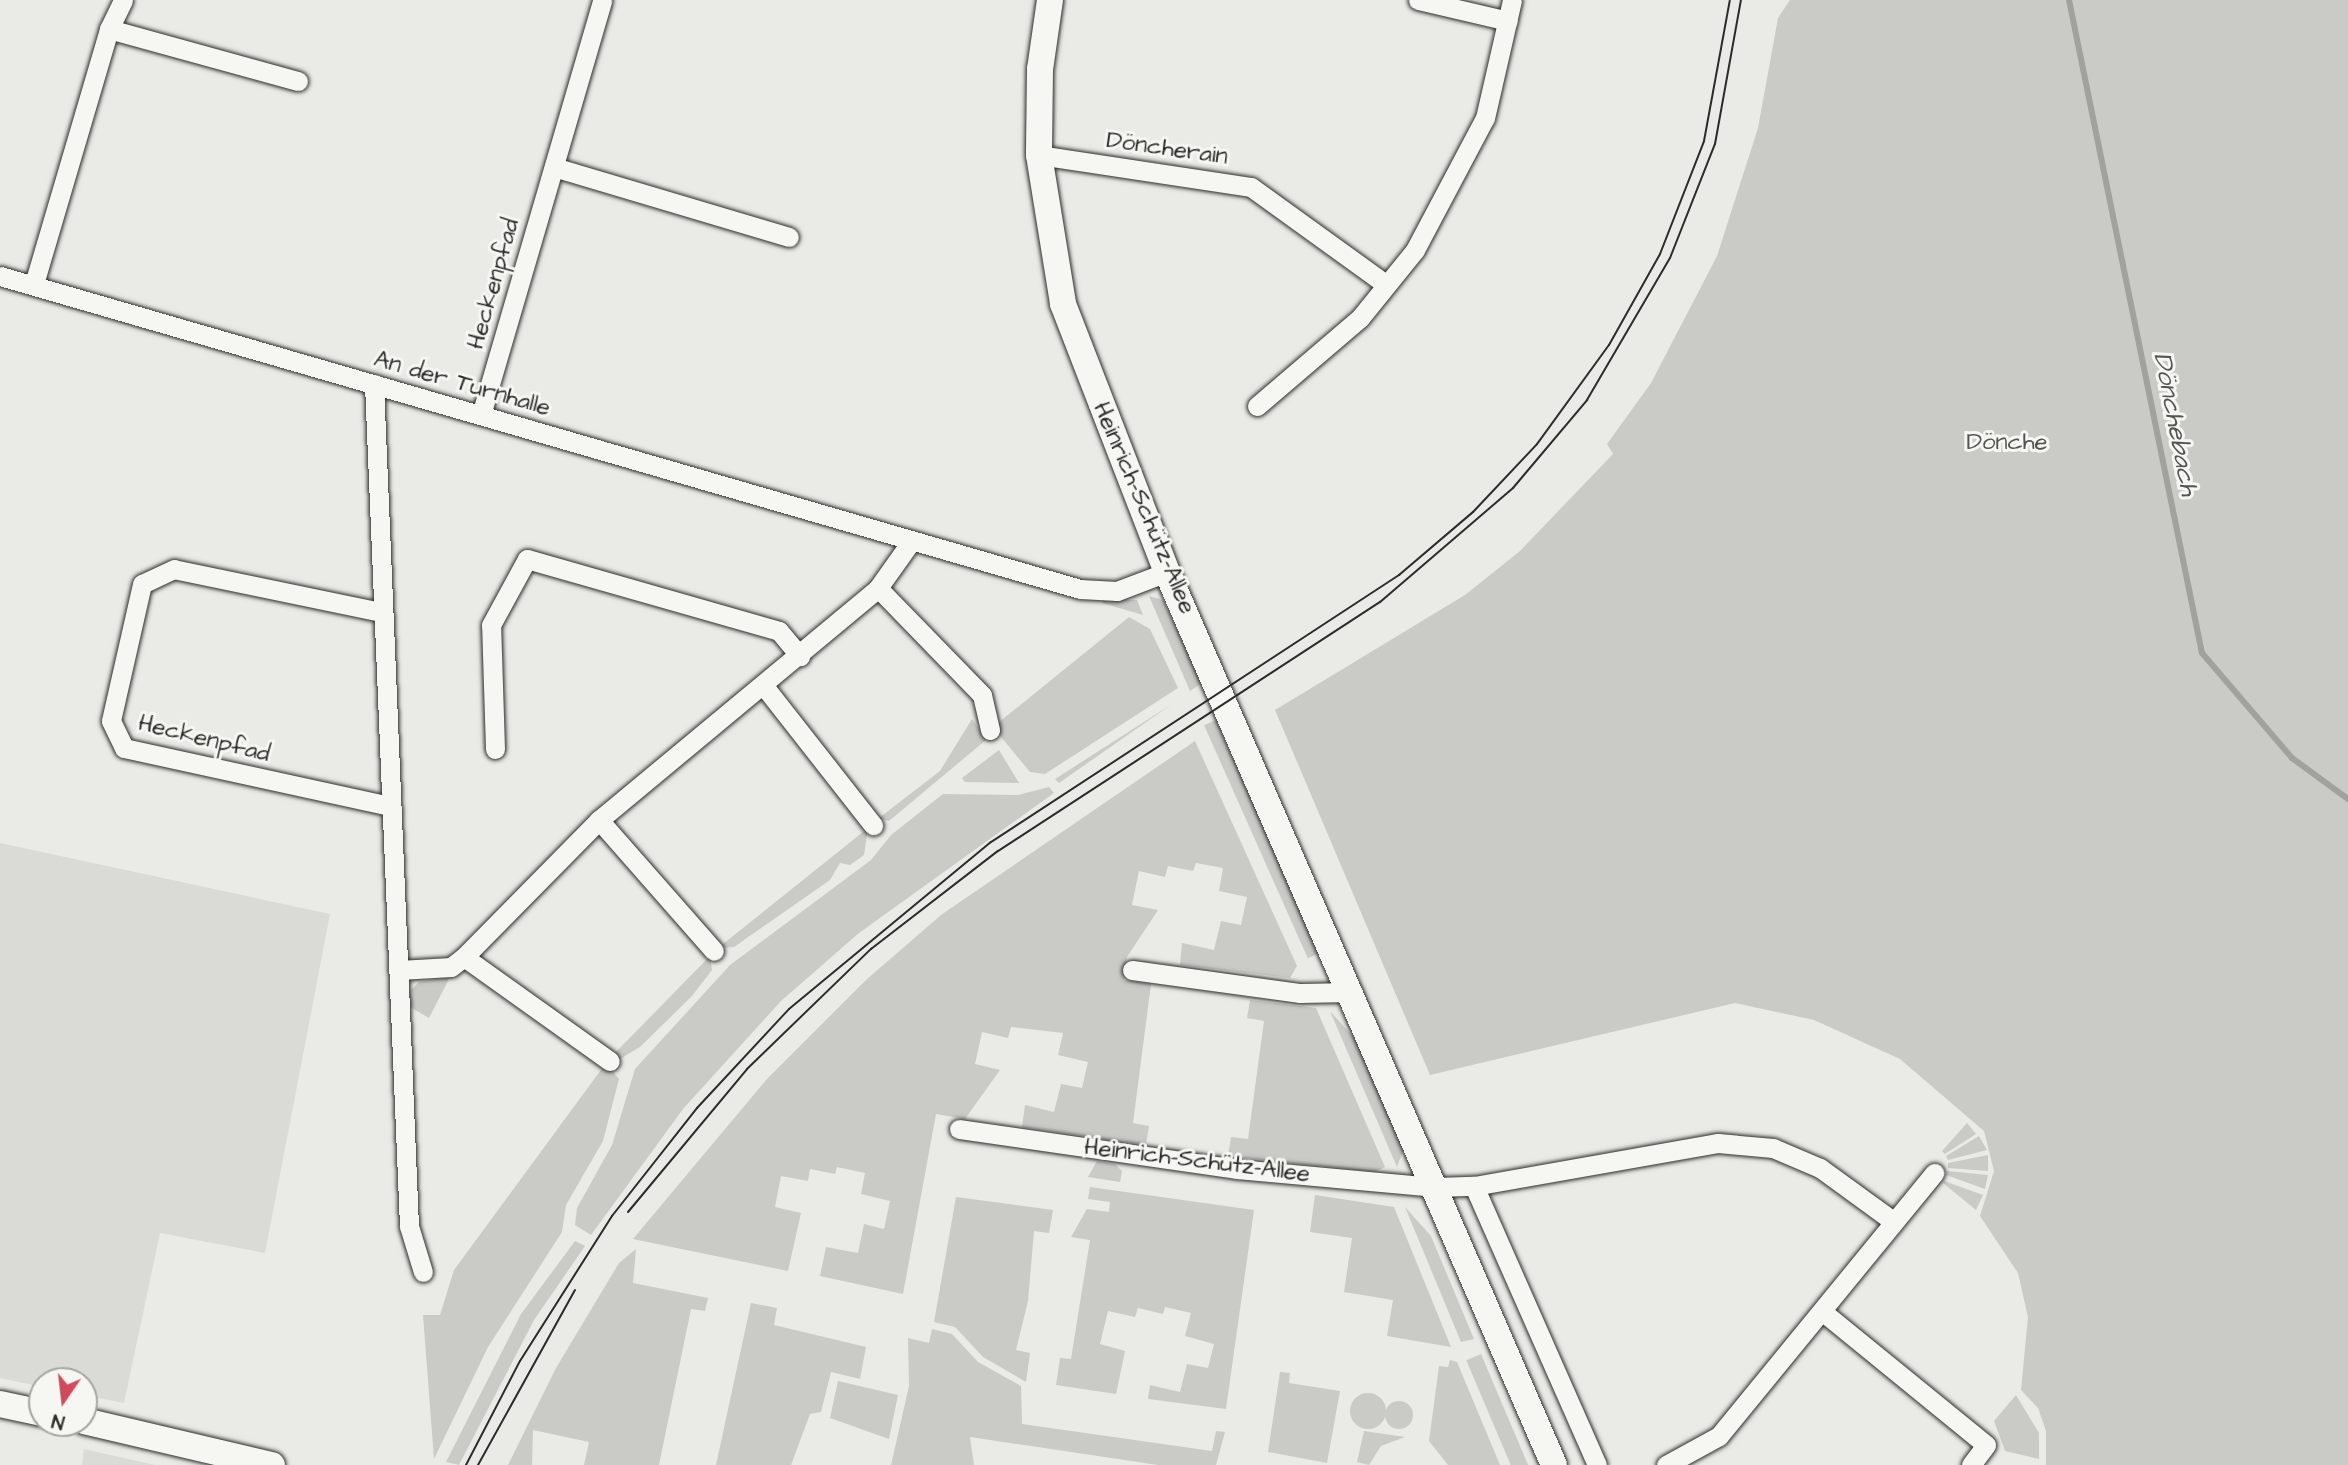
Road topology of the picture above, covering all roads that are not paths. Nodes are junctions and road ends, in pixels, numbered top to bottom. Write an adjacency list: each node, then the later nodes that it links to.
1 (123, 0): 7 (street)
2 (602, 0): 10 (street, Heckenpfad)
3 (1050, 0): 9 (main road, Heinrich-Schütz-Allee)
4 (1418, 0): 6 (street)
5 (1512, 0): 6 (street)
6 (1508, 21): 13 (street)
7 (108, 29): 8 (street); 14 (street)
8 (298, 81)
9 (1039, 155): 13 (street, Döncherain); 19 (main road, Heinrich-Schütz-Allee)
10 (554, 167): 11 (street); 17 (street, Heckenpfad)
11 (789, 237)
12 (0, 276): 14 (street, An der Turnhalle)
13 (1384, 283): 16 (street)
14 (34, 284): 15 (street, An der Turnhalle)
15 (374, 384): 17 (street, An der Turnhalle); 21 (street)
16 (1257, 406)
17 (481, 415): 18 (street, An der Turnhalle)
18 (910, 544): 19 (street, An der Turnhalle); 20 (street)
19 (1167, 572): 33 (main road, Heinrich-Schütz-Allee)
20 (878, 588): 22 (street); 24 (street)
21 (381, 612): 26 (street); 26 (street, Heckenpfad)
22 (800, 656): 23 (street); 25 (street)
23 (764, 686): 27 (street); 28 (street)
24 (990, 730)
25 (495, 750)
26 (390, 806): 31 (street)
27 (599, 820): 29 (street); 30 (street)
28 (873, 825)
29 (715, 951)
30 (464, 957): 31 (street); 34 (street)
31 (399, 970): 40 (street)
32 (1132, 971): 33 (street)
33 (1352, 992): 38 (main road, Heinrich-Schütz-Allee)
34 (610, 1061)
35 (959, 1129): 38 (street, Heinrich-Schütz-Allee)
36 (1934, 1173): 39 (street)
37 (1474, 1186): 38 (street); 39 (street); 47 (street)
38 (1436, 1187): 46 (main road, Heinrich-Schütz-Allee)
39 (1893, 1221): 41 (street)
40 (423, 1272)
41 (1823, 1312): 48 (street); 49 (street)
42 (0, 1404): 43 (main road)
43 (28, 1410)
44 (98, 1424): 45 (main road)
45 (272, 1465)
46 (1554, 1465)
47 (1597, 1465)
48 (1666, 1465)
49 (1971, 1465)

